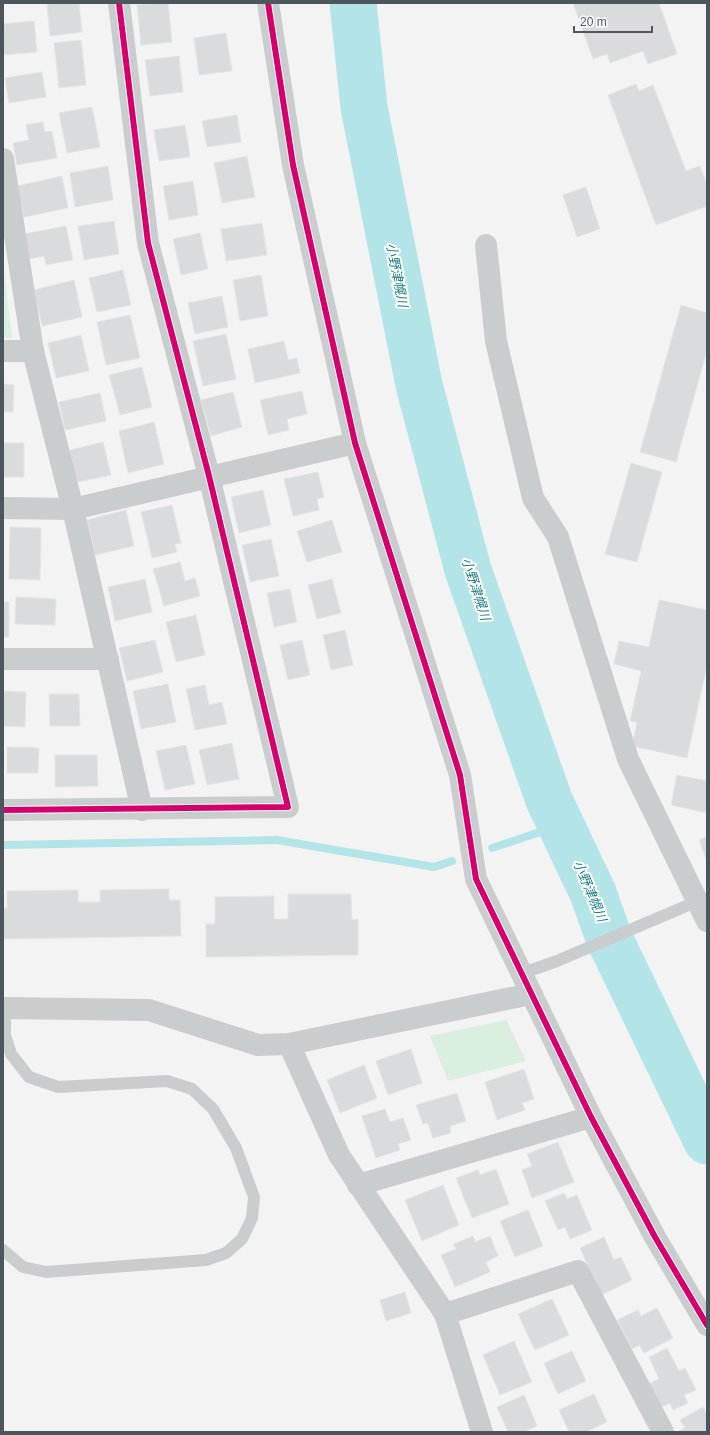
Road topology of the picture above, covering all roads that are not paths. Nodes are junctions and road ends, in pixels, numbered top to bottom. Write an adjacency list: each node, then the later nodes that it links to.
1 (119, 3): 8 (street)
2 (268, 3): 7 (street)
3 (3, 159): 5 (street)
4 (486, 245): 15 (street)
5 (33, 351): 6 (street); 10 (street)
6 (3, 352)
7 (354, 443): 8 (street); 17 (street)
8 (209, 476): 10 (street); 14 (street)
9 (3, 508): 10 (street)
10 (73, 509): 12 (street)
11 (3, 659): 12 (street)
12 (108, 659): 14 (street)
13 (3, 810): 14 (street)
14 (142, 810)
15 (702, 899): 16 (street); 17 (lane)
16 (707, 921)
17 (522, 973): 18 (street)
18 (531, 994): 20 (street); 21 (street)
19 (4, 1008): 20 (street); 23 (lane)
20 (289, 1044): 22 (street)
21 (591, 1117): 22 (street); 25 (street)
22 (358, 1186): 24 (street)
23 (3, 1250)
24 (445, 1314): 26 (street); 27 (street)
25 (707, 1325)
26 (482, 1432)
27 (662, 1432)

